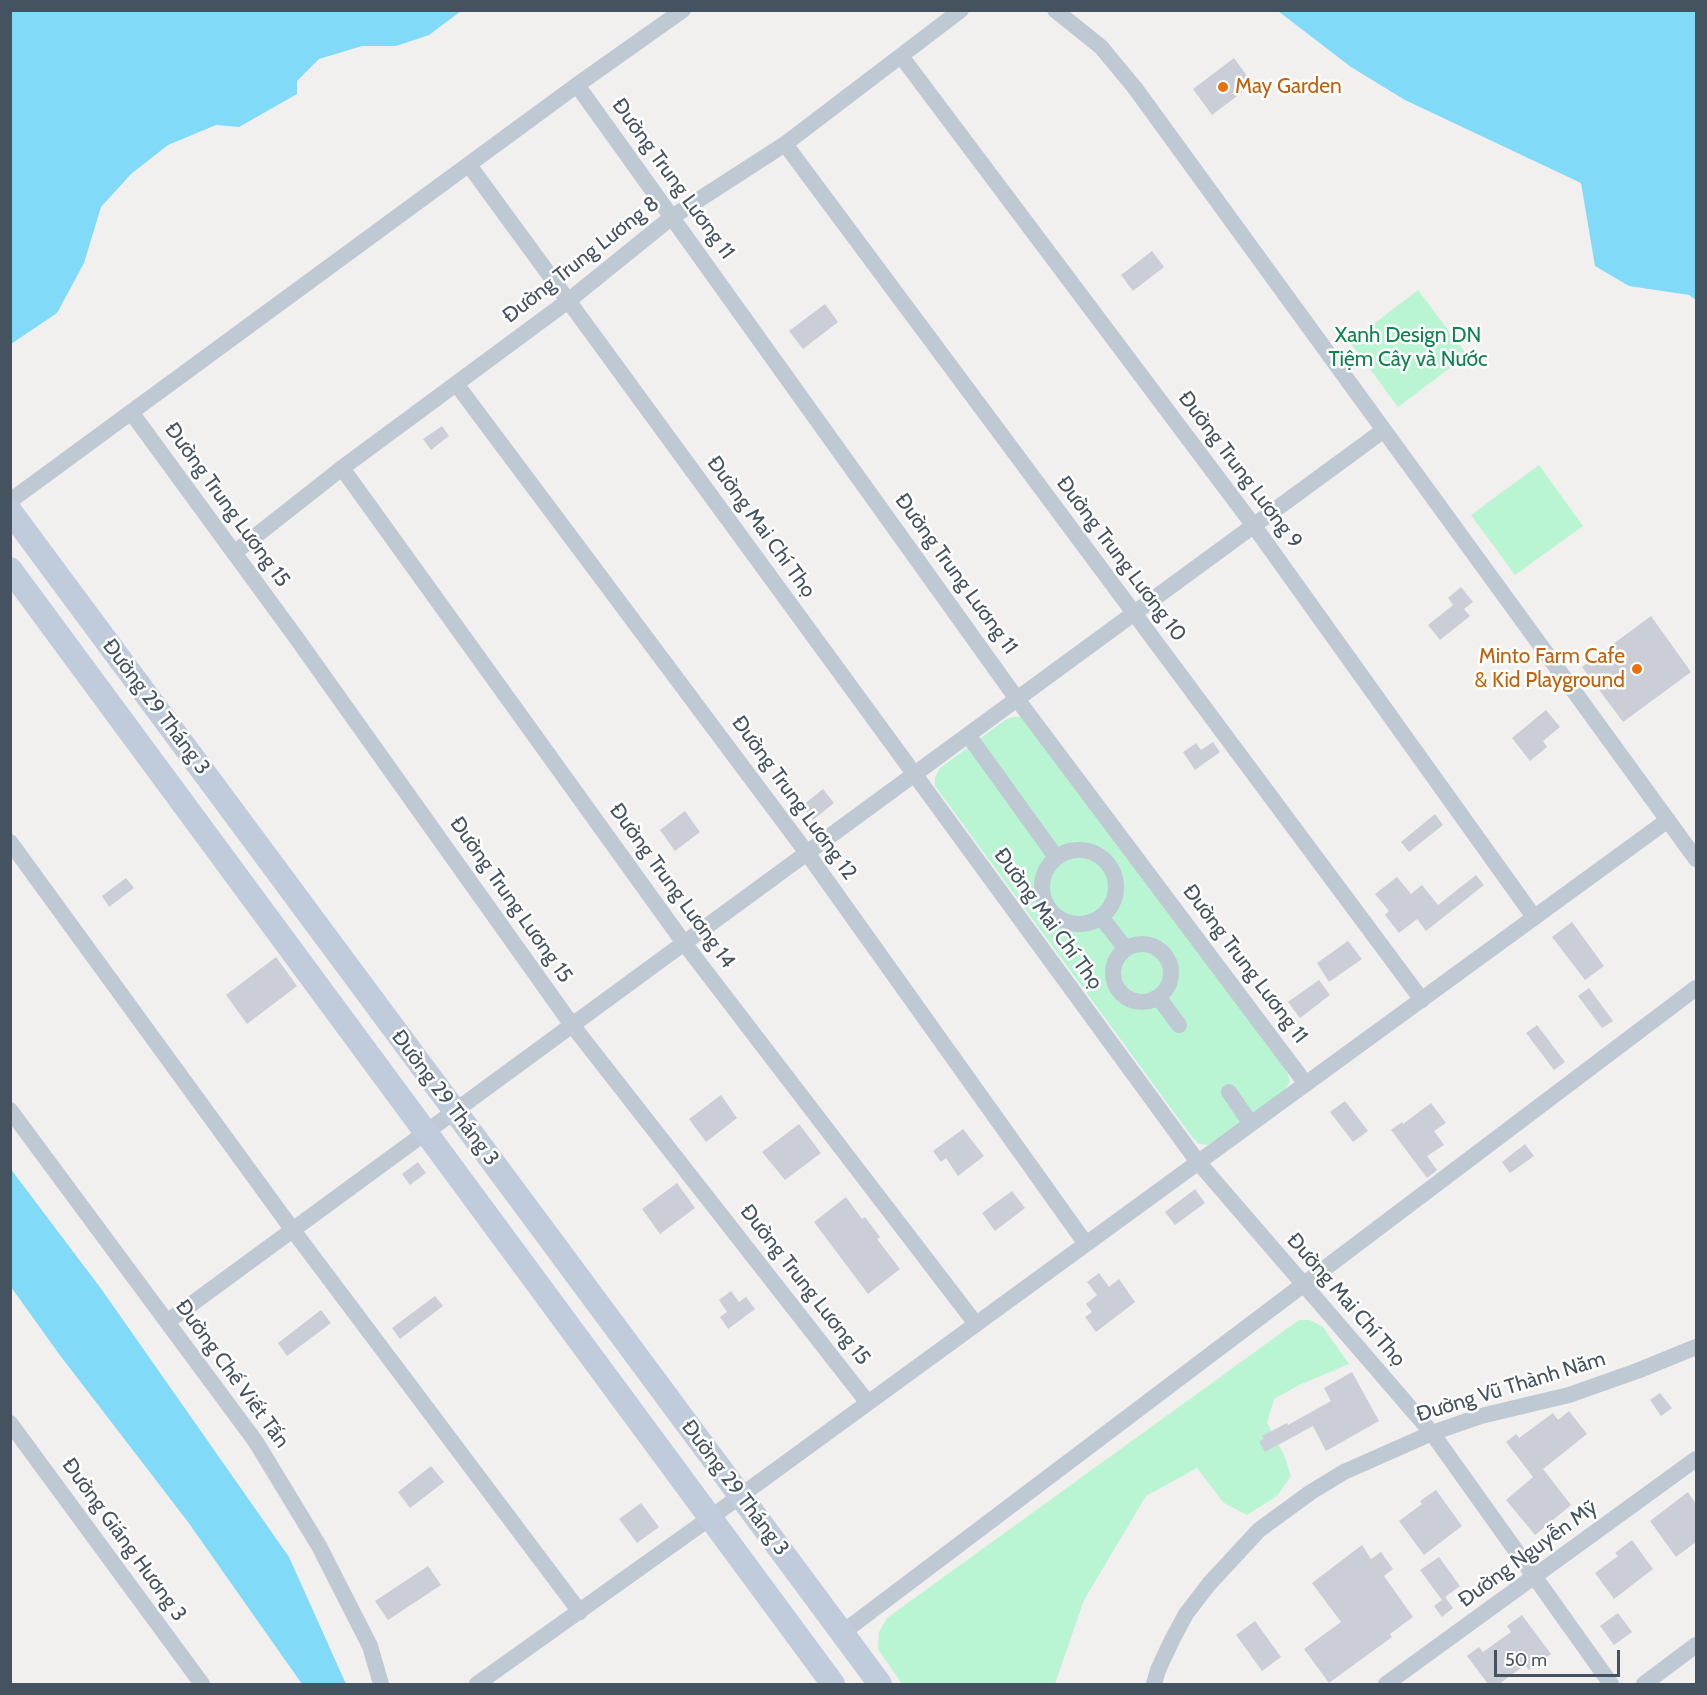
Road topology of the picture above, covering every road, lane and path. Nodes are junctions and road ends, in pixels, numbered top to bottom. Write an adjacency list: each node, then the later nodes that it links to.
1 (683, 10): 5 (street)
2 (962, 10): 4 (street, Đường Trung Lương 8)
3 (1055, 10): 12 (street)
4 (901, 56): 6 (street, Đường Trung Lương 8); 16 (street, Đường Trung Lương 9)
5 (577, 85): 7 (street); 8 (street, Đường Trung Lương 11)
6 (785, 144): 8 (street, Đường Trung Lương 8); 19 (street, Đường Trung Lương 10)
7 (469, 165): 9 (street, Đường Mai Chí Thọ); 11 (street)
8 (672, 217): 9 (street, Đường Trung Lương 8); 20 (street, Đường Trung Lương 11)
9 (568, 301): 10 (street, Đường Trung Lương 8); 22 (street, Đường Mai Chí Thọ)
10 (457, 385): 13 (street, Đường Trung Lương 8); 25 (street, Đường Trung Lương 12)
11 (131, 412): 14 (street); 17 (street, Đường Trung Lương 15)
12 (1384, 430): 16 (street); 23 (street)
13 (342, 468): 17 (street, Đường Trung Lương 8); 30 (street, Đường Trung Lương 14)
14 (10, 501)
15 (10, 511): 40 (street, Đường 29 Tháng 3)
16 (1254, 526): 19 (street); 29 (street, Đường Trung Lương 9)
17 (234, 553): 35 (street, Đường Trung Lương 15)
18 (10, 569): 42 (street, Đường 29 Tháng 3)
19 (1133, 614): 20 (street); 34 (street, Đường Trung Lương 10)
20 (1017, 699): 21 (street); 37 (street, Đường Trung Lương 11)
21 (968, 735): 22 (street); 26 (street)
22 (914, 775): 25 (street); 43 (street, Đường Mai Chí Thọ)
23 (1668, 820): 27 (street); 29 (street)
24 (10, 842): 44 (street)
25 (807, 853): 30 (street); 45 (street, Đường Trung Lương 12)
26 (1056, 857): 28 (street); 28 (street)
27 (1696, 860)
28 (1101, 917): 31 (street)
29 (1534, 917): 34 (street)
30 (684, 943): 35 (street); 48 (street, Đường Trung Lương 14)
31 (1126, 949): 33 (street); 33 (street)
32 (1696, 988): 46 (street)
33 (1159, 998): 36 (street)
34 (1422, 999): 37 (street)
35 (572, 1025): 40 (street); 50 (street, Đường Trung Lương 15)
36 (1179, 1025)
37 (1306, 1084): 41 (street)
38 (1229, 1092): 41 (street)
39 (10, 1110): 47 (street, Đường Chế Viết Tấn)
40 (454, 1111): 42 (street); 54 (street, Đường 29 Tháng 3)
41 (1251, 1124): 43 (street)
42 (426, 1132): 44 (street); 55 (street, Đường 29 Tháng 3)
43 (1198, 1162): 45 (street); 46 (street, Đường Mai Chí Thọ)
44 (292, 1229): 47 (street); 57 (street)
45 (1086, 1244): 48 (street)
46 (1304, 1286): 52 (street, Đường Mai Chí Thọ); 58 (street)
47 (167, 1322): 61 (street, Đường Chế Viết Tấn)
48 (976, 1324): 50 (street)
49 (1696, 1347): 52 (street, Đường Vũ Thành Năm)
50 (868, 1403): 54 (street)
51 (10, 1423): 60 (street, Đường Giáng Hương 3)
52 (1432, 1433): 56 (street, Đường Mai Chí Thọ); 65 (street, Đường Vũ Thành Năm)
53 (1696, 1459): 56 (street, Đường Nguyễn Mỹ)
54 (740, 1496): 55 (street); 58 (street, Đường 29 Tháng 3)
55 (710, 1518): 57 (street); 63 (street, Đường 29 Tháng 3)
56 (1534, 1577): 66 (street, Đường Nguyễn Mỹ); 67 (street, Đường Mai Chí Thọ)
57 (580, 1611): 62 (street)
58 (842, 1633): 64 (street, Đường 29 Tháng 3)
59 (1696, 1645): 68 (street)
60 (202, 1684)
61 (381, 1684)
62 (477, 1684)
63 (833, 1684)
64 (880, 1684)
65 (1154, 1684)
66 (1386, 1684)
67 (1611, 1684)
68 (1644, 1684)

